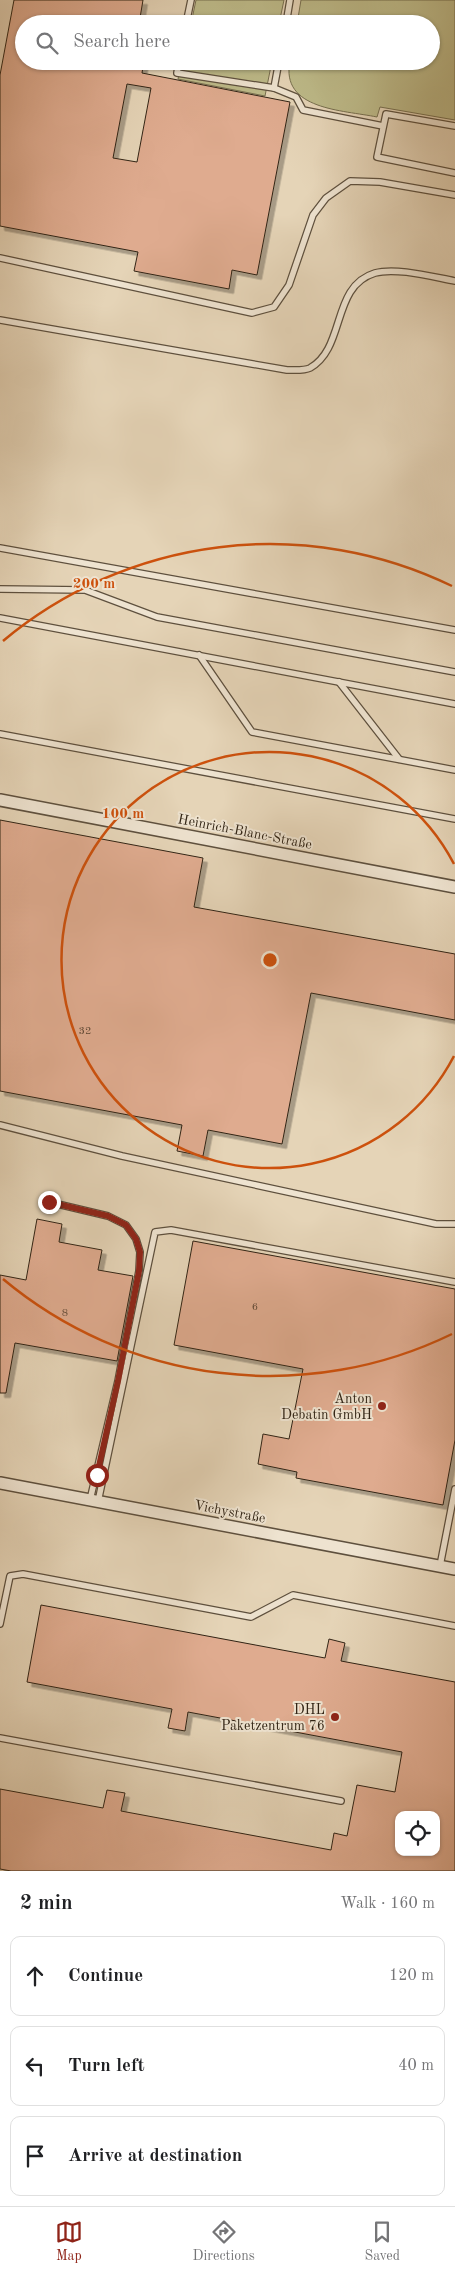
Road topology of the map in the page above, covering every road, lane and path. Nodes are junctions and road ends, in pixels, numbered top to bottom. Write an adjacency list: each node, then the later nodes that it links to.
1 (190, 0): 3 (lane)
2 (290, 0): 4 (lane)
3 (188, 15)
4 (288, 15)
5 (178, 70): 7 (lane)
6 (277, 70): 7 (lane)
7 (274, 88): 8 (lane)
8 (383, 126): 9 (lane); 10 (lane)
9 (455, 126)
10 (455, 173)
11 (455, 195): 12 (lane)
12 (0, 258)
13 (455, 281): 14 (lane)
14 (0, 320)
15 (0, 548): 18 (lane)
16 (0, 589): 20 (lane)
17 (0, 618): 19 (lane)
18 (455, 630)
19 (199, 655): 21 (lane); 24 (lane)
20 (455, 672)
21 (339, 682): 22 (lane); 24 (lane)
22 (455, 704)
23 (0, 734): 27 (lane)
24 (399, 759): 25 (lane)
25 (455, 770)
26 (0, 800): 28 (street, Heinrich-Blanc-Straße)
27 (455, 819)
28 (455, 886)
29 (0, 1125): 31 (lane)
30 (49, 1202): 35 (lane)
31 (455, 1224)
32 (455, 1282): 35 (lane)
33 (0, 1484): 35 (street, Vichystraße)
34 (455, 1488): 36 (lane)
35 (94, 1501): 36 (street, Vichystraße)
36 (440, 1566): 37 (street, Vichystraße)
37 (455, 1569)
38 (0, 1624): 39 (lane)
39 (455, 1626)
40 (0, 1738): 41 (lane)
41 (340, 1801)

